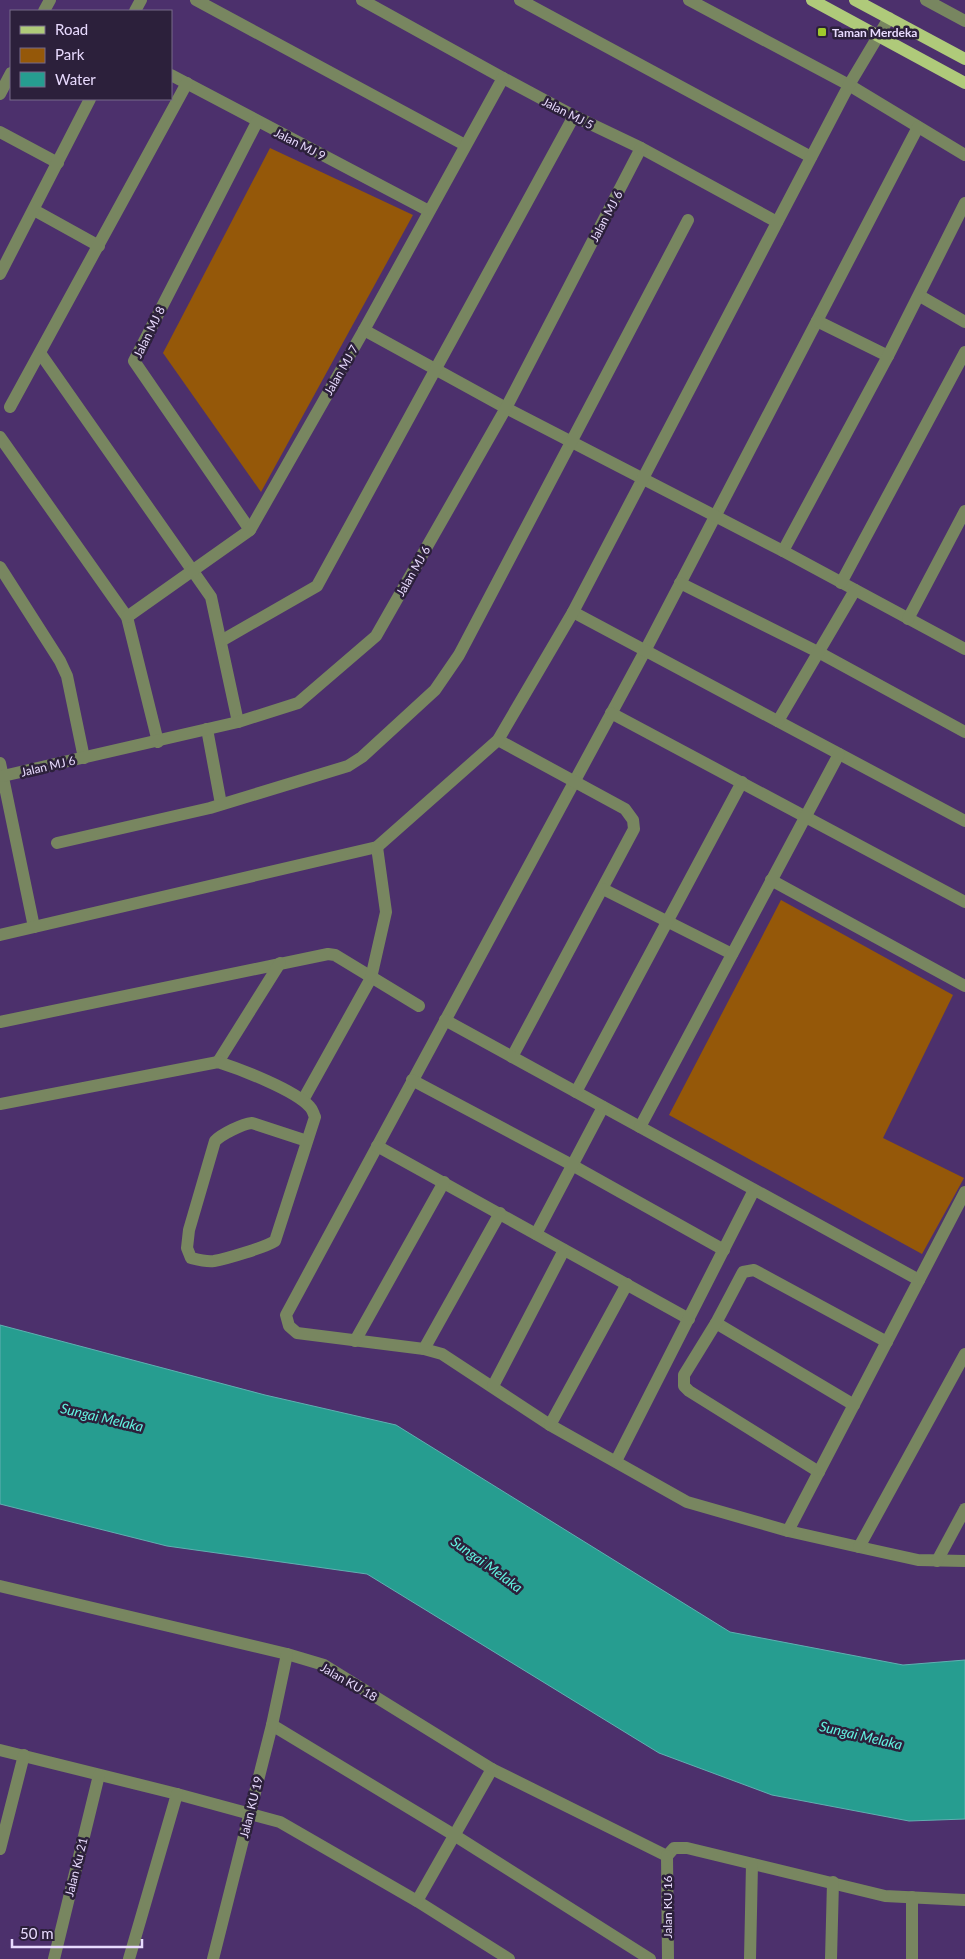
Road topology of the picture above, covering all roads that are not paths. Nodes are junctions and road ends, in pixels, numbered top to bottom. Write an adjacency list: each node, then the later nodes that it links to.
1 (196, 0): 24 (street)
2 (362, 0): 14 (street, Jalan MJ 5)
3 (520, 0): 27 (street)
4 (689, 0): 17 (street)
5 (812, 0): 10 (main road)
6 (855, 0): 8 (main road)
7 (926, 0): 9 (street)
8 (889, 18): 10 (street); 11 (main road)
9 (965, 20)
10 (879, 36): 16 (main road); 17 (street)
11 (965, 59)
12 (10, 75): 18 (street)
13 (172, 76): 15 (street, Jalan MJ 9)
14 (503, 78): 20 (street, Jalan MJ 5); 24 (street, Jalan MJ 7)
15 (187, 83): 21 (street, Jalan MJ 9); 36 (street)
16 (965, 83)
17 (849, 85): 22 (street); 27 (street)
18 (0, 94)
19 (90, 100): 28 (street)
20 (574, 116): 25 (street, Jalan MJ 5); 45 (street)
21 (257, 122): 31 (street, Jalan MJ 9); 53 (street, Jalan MJ 8)
22 (918, 127): 26 (street); 39 (street)
23 (0, 132): 28 (street)
24 (465, 145): 31 (street, Jalan MJ 7)
25 (641, 148): 33 (street, Jalan MJ 5); 47 (street, Jalan MJ 6)
26 (965, 154)
27 (811, 157): 33 (street)
28 (58, 163): 30 (street)
29 (965, 203): 34 (street)
30 (34, 210): 36 (street); 37 (street)
31 (429, 211): 41 (street, Jalan MJ 7)
32 (688, 220): 49 (street)
33 (777, 222): 50 (street)
34 (953, 227): 35 (street); 38 (street)
35 (965, 233)
36 (99, 246): 43 (street)
37 (0, 274)
38 (920, 296): 40 (street); 44 (street)
39 (817, 321): 44 (street); 52 (street)
40 (965, 322)
41 (364, 330): 45 (street); 53 (street, Jalan MJ 7)
42 (965, 352): 57 (street)
43 (40, 353): 46 (street); 56 (street)
44 (888, 356): 54 (street)
45 (435, 370): 47 (street); 63 (street)
46 (10, 407)
47 (506, 408): 49 (street); 68 (street, Jalan MJ 6)
48 (0, 437): 61 (street)
49 (571, 441): 50 (street); 79 (street)
50 (644, 479): 52 (street); 60 (street)
51 (965, 511): 62 (street)
52 (715, 516): 54 (street); 58 (street)
53 (250, 530): 56 (street, Jalan MJ 7)
54 (783, 551): 57 (street)
55 (0, 567): 75 (street)
56 (193, 570): 61 (street, Jalan MJ 7); 63 (street)
57 (841, 582): 59 (street)
58 (680, 583): 65 (street); 66 (street)
59 (855, 590): 62 (street); 66 (street)
60 (573, 612): 65 (street); 72 (street)
61 (127, 617): 73 (street)
62 (908, 618): 64 (street)
63 (221, 641): 68 (street)
64 (965, 649)
65 (645, 651): 67 (street); 69 (street)
66 (820, 653): 69 (street); 71 (street)
67 (611, 713): 77 (street); 78 (street)
68 (238, 722): 70 (street, Jalan MJ 6)
69 (778, 722): 74 (street)
70 (207, 730): 73 (street, Jalan MJ 6); 79 (street)
71 (965, 732)
72 (498, 740): 77 (street); 83 (street)
73 (158, 742): 75 (street, Jalan MJ 6)
74 (839, 754): 80 (street); 81 (street)
75 (84, 758): 76 (street, Jalan MJ 6)
76 (2, 770): 88 (street)
77 (575, 782): 85 (street); 95 (street)
78 (742, 782): 80 (street); 87 (street)
79 (222, 804): 82 (street)
80 (806, 816): 84 (street); 86 (street)
81 (965, 821)
82 (57, 843)
83 (377, 847): 88 (street); 92 (street)
84 (771, 880): 90 (street); 93 (street)
85 (603, 890): 87 (street); 97 (street)
86 (965, 902)
87 (667, 922): 90 (street); 100 (street)
88 (34, 928): 89 (street)
89 (0, 936)
90 (732, 954): 104 (street)
91 (280, 963): 92 (street); 96 (street); 98 (street)
92 (371, 978): 94 (street); 101 (street)
93 (965, 986)
94 (420, 1006)
95 (445, 1020): 97 (street); 99 (street)
96 (0, 1022)
97 (512, 1057): 100 (street)
98 (218, 1062): 101 (street); 102 (street)
99 (412, 1080): 106 (street); 107 (street)
100 (576, 1092): 103 (street)
101 (303, 1100): 105 (street)
102 (0, 1104)
103 (603, 1107): 104 (street); 107 (street)
104 (640, 1127): 109 (street)
105 (307, 1141): 105 (street)
106 (377, 1146): 108 (street); 119 (street)
107 (572, 1165): 112 (street); 114 (street)
108 (444, 1182): 111 (street); 119 (street)
109 (754, 1190): 114 (street); 115 (street)
110 (965, 1192): 115 (street)
111 (500, 1213): 112 (street); 121 (street)
112 (536, 1234): 113 (street)
113 (564, 1250): 116 (street); 123 (street)
114 (724, 1250): 117 (street)
115 (919, 1280): 120 (street)
116 (627, 1284): 117 (street); 125 (street)
117 (689, 1319): 126 (street)
118 (716, 1323): 120 (street); 124 (street); 127 (street)
119 (355, 1341): 121 (street)
120 (887, 1342): 124 (street)
121 (424, 1349): 123 (street)
122 (965, 1354): 130 (street)
123 (493, 1386): 125 (street)
124 (854, 1405): 127 (street)
125 (550, 1425): 126 (street)
126 (616, 1461): 129 (street)
127 (819, 1472): 129 (street)
128 (965, 1509): 131 (street)
129 (788, 1531): 130 (street)
130 (859, 1547): 131 (street)
131 (936, 1561): 132 (street)
132 (965, 1561)
133 (0, 1586): 134 (street, Jalan KU 18)
134 (288, 1654): 135 (street, Jalan KU 19); 138 (street, Jalan KU 18)
135 (272, 1725): 141 (street, Jalan KU 19); 142 (street)
136 (0, 1750): 137 (street)
137 (24, 1756): 139 (street); 143 (street)
138 (492, 1769): 142 (street); 144 (street, Jalan KU 18)
139 (99, 1775): 140 (street); 150 (street, Jalan Ku 21)
140 (177, 1794): 141 (street); 151 (street)
141 (249, 1812): 149 (street); 152 (street, Jalan KU 19)
142 (454, 1835): 149 (street); 154 (street)
143 (0, 1849)
144 (667, 1856): 145 (street); 155 (street, Jalan KU 16)
145 (752, 1864): 146 (street); 156 (street)
146 (833, 1882): 147 (street); 157 (street)
147 (912, 1897): 148 (street); 158 (street)
148 (965, 1900)
149 (416, 1902): 153 (street)
150 (54, 1959)
151 (129, 1959)
152 (213, 1959)
153 (509, 1959)
154 (650, 1959)
155 (668, 1959)
156 (750, 1959)
157 (831, 1959)
158 (912, 1959)

